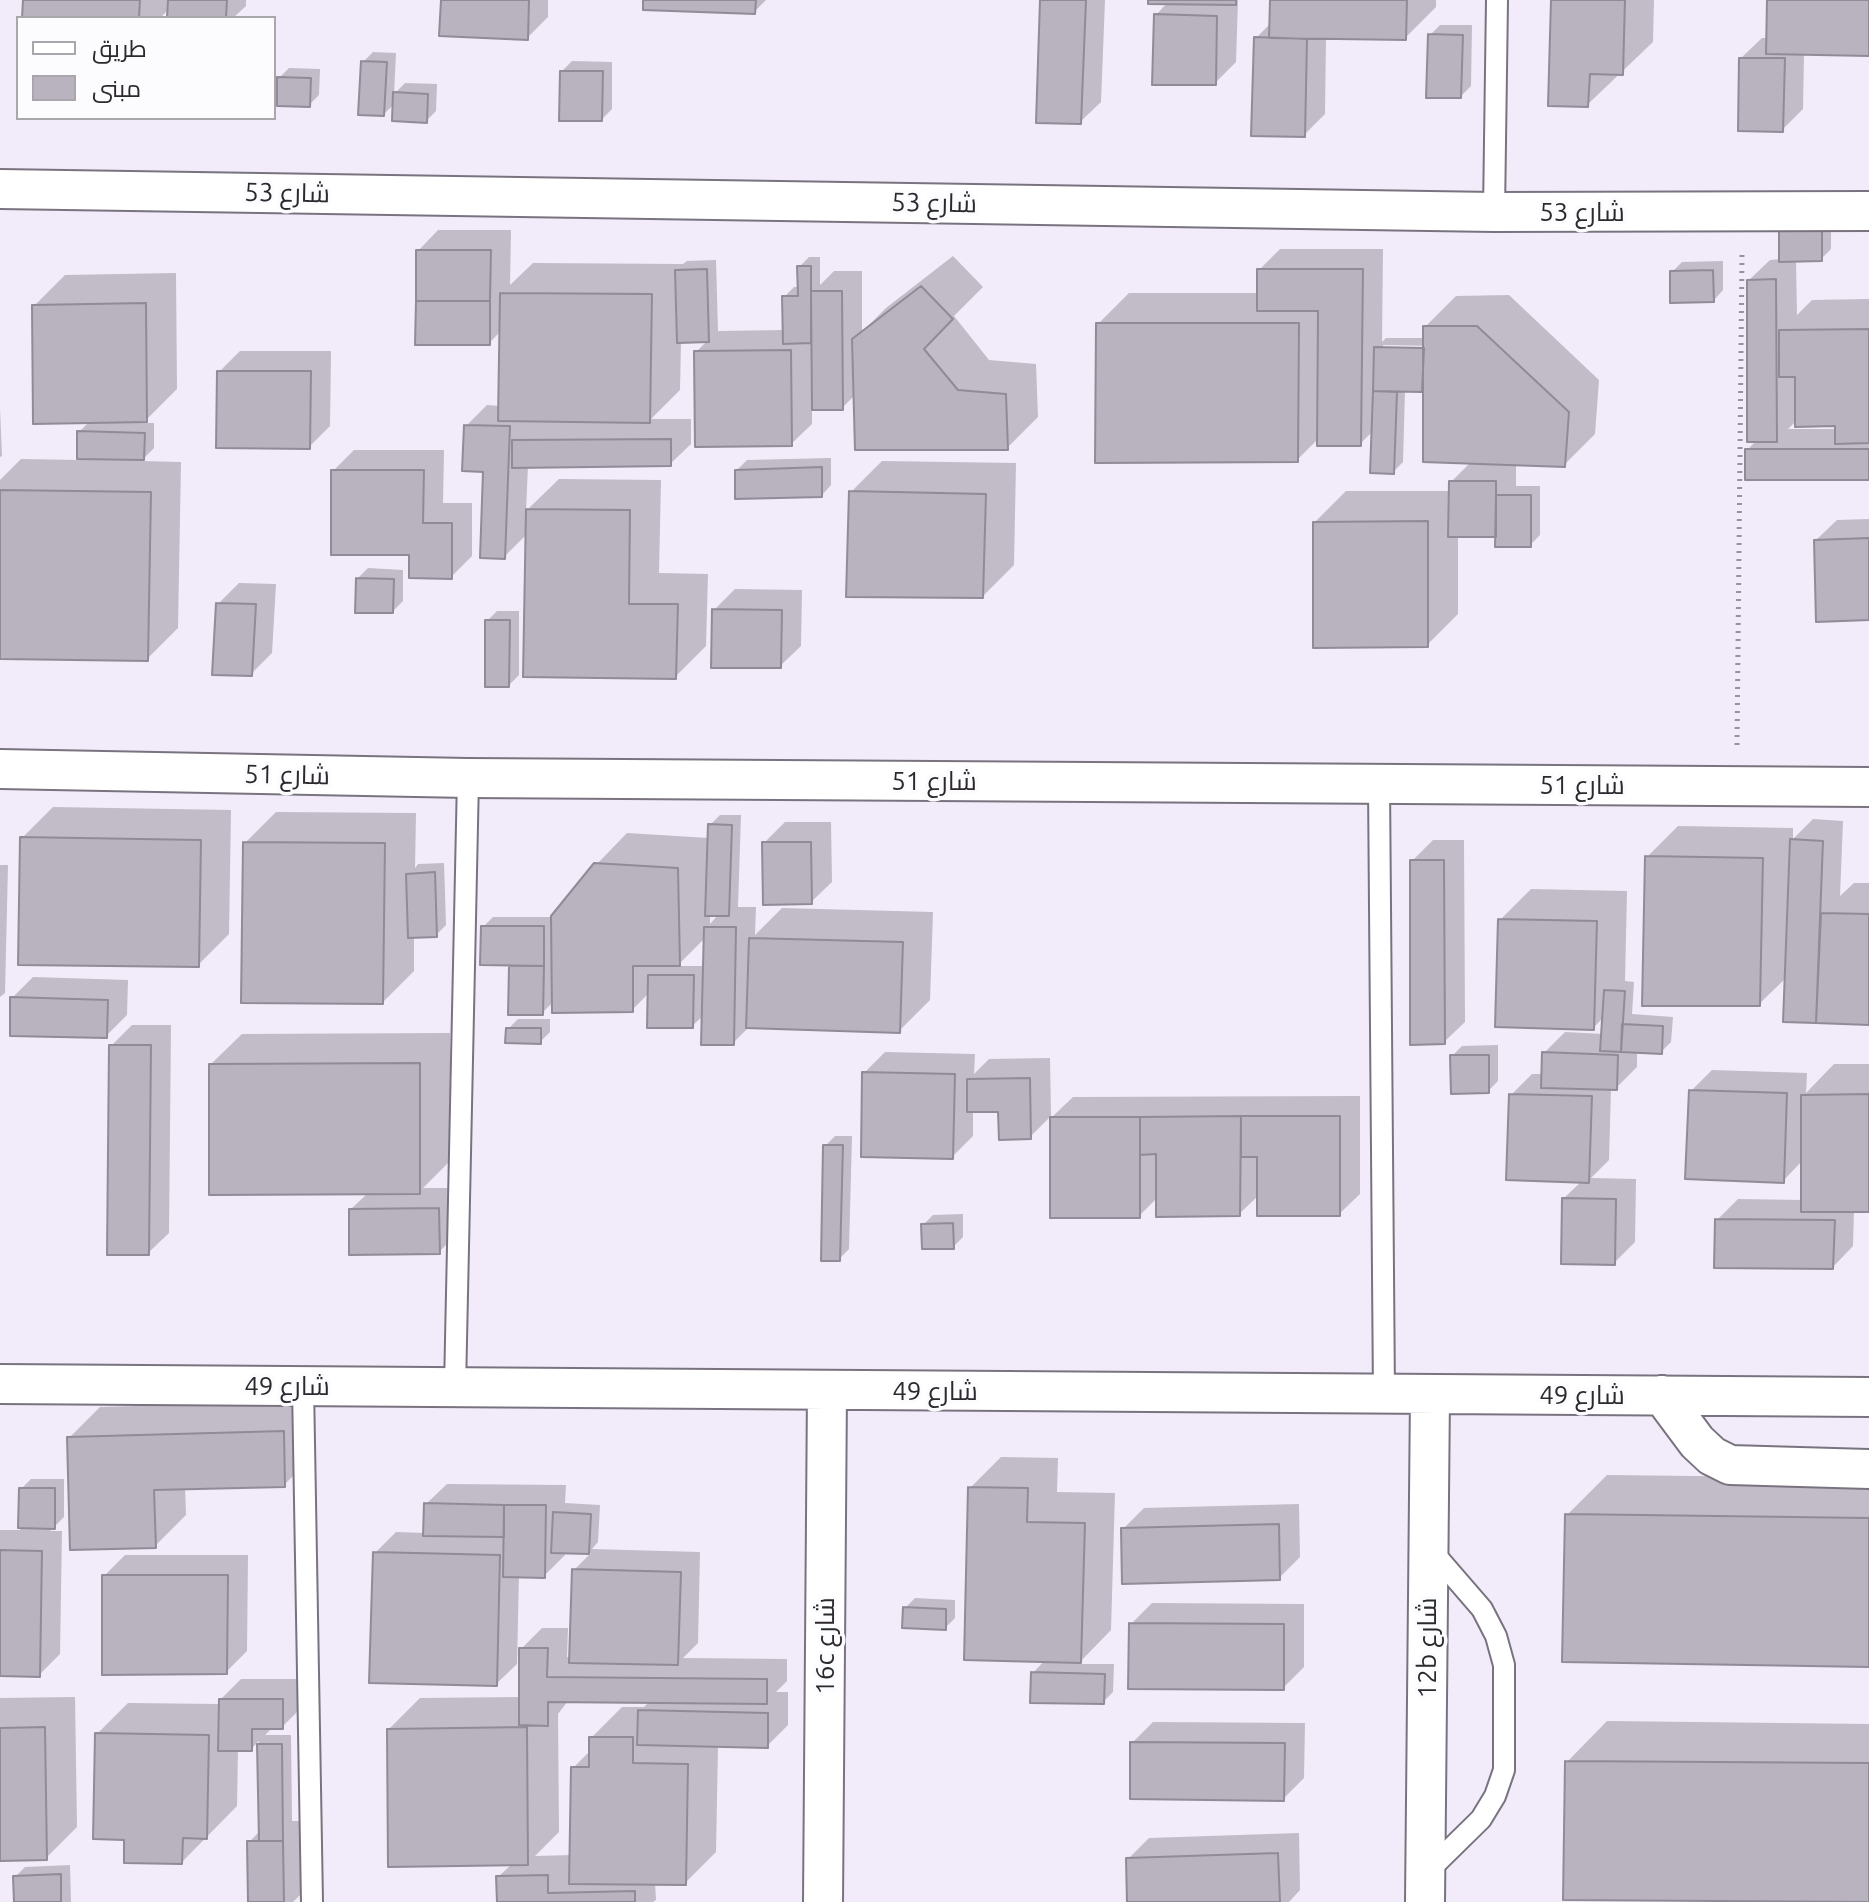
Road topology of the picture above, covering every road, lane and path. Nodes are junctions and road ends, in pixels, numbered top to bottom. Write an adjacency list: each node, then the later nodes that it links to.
1 (1497, 0): 5 (lane)
2 (0, 189): 5 (street, شارع 53)
3 (1742, 211): 4 (street, شارع 53); 5 (street, شارع 53); 9 (path)
4 (1869, 211)
5 (1494, 212)
6 (0, 769): 7 (street, شارع 51)
7 (468, 778): 8 (street, شارع 51); 13 (lane)
8 (1379, 784): 9 (street, شارع 51); 15 (lane)
9 (1736, 786): 10 (street, شارع 51)
10 (1869, 787)
11 (0, 1384): 12 (street, شارع 49)
12 (303, 1386): 13 (street, شارع 49); 22 (lane)
13 (455, 1387): 14 (street, شارع 49)
14 (827, 1390): 15 (street, شارع 49); 23 (street, 16c شارع)
15 (1384, 1395): 16 (street, شارع 49)
16 (1430, 1395): 17 (street, شارع 49); 20 (street, 12b شارع)
17 (1662, 1395): 18 (street, شارع 49); 19 (street)
18 (1869, 1397)
19 (1869, 1469)
20 (1428, 1547): 21 (street, 12b شارع); 21 (lane)
21 (1425, 1888)
22 (312, 1902)
23 (823, 1902)

